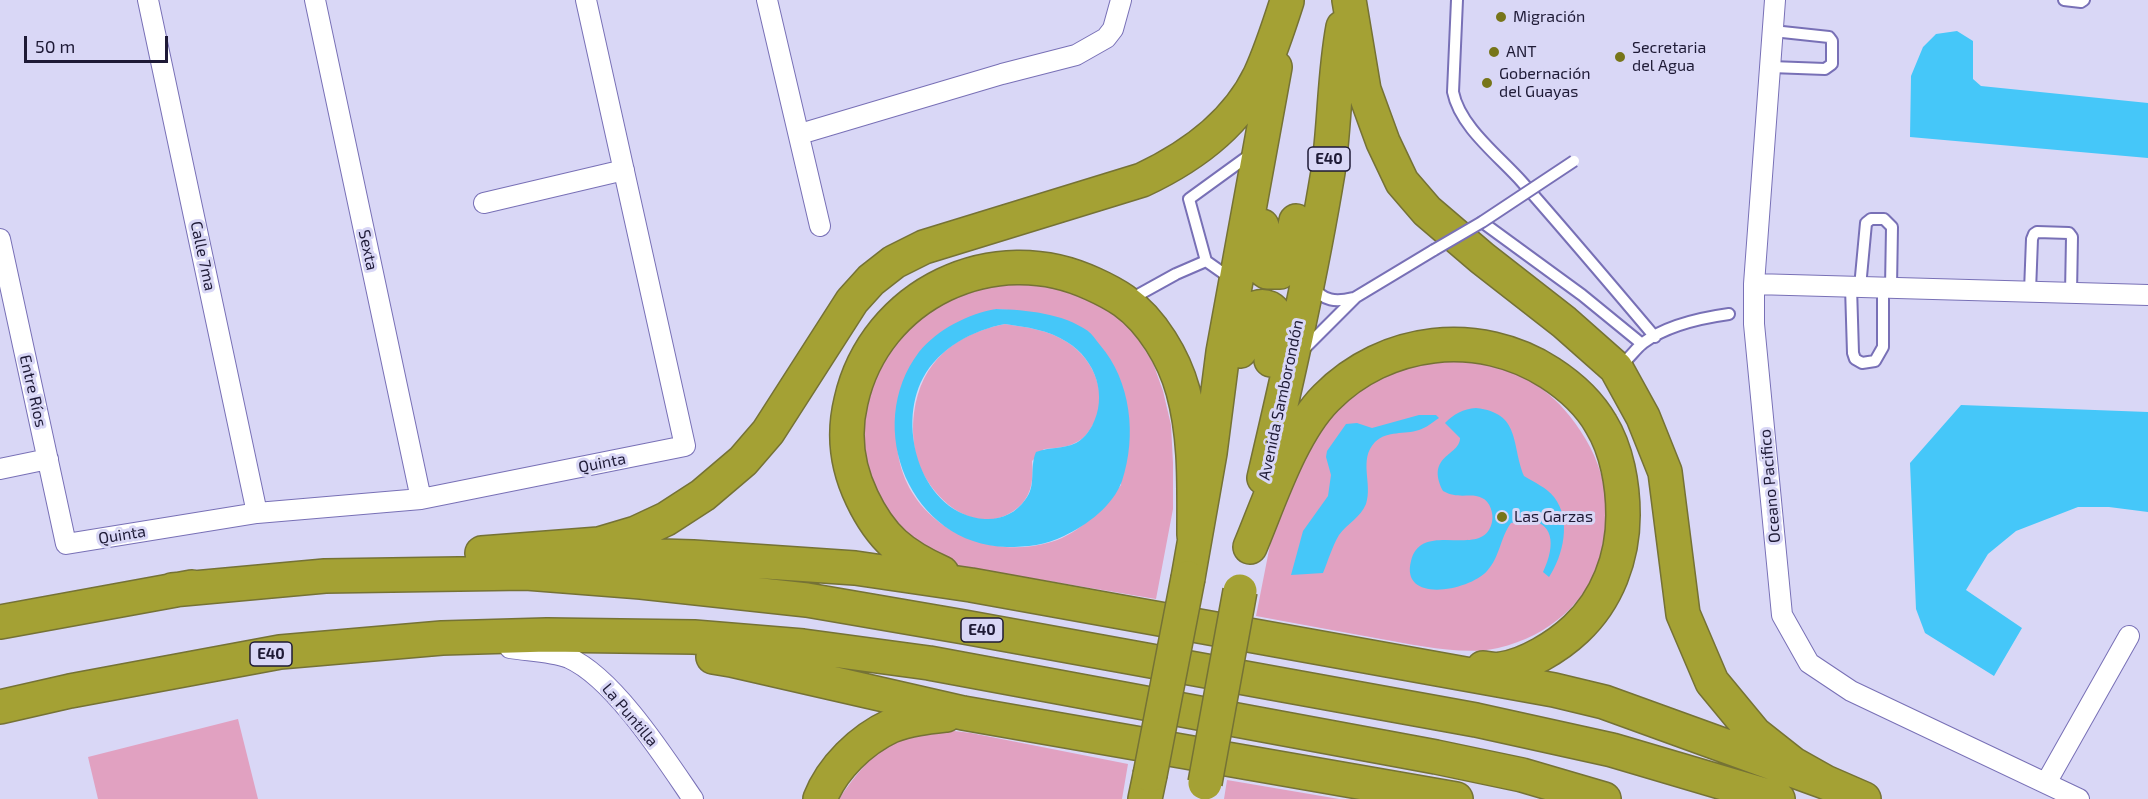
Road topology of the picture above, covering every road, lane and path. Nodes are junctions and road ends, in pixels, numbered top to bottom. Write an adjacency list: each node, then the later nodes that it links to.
1 (148, 0): 46 (street, Calle 7ma)
2 (315, 0): 44 (street, Sexta)
3 (586, 0): 19 (street, Quinta)
4 (767, 0): 16 (street)
5 (1121, 0): 16 (street)
6 (1349, 0): 13 (highway, Avenida Samborondón / E40); 40 (highway)
7 (1456, 0): 37 (lane)
8 (1775, 0): 12 (street, Oceano Pacifico)
9 (2064, 0): 10 (lane)
10 (2084, 0)
11 (1287, 1): 15 (highway); 50 (highway)
12 (1773, 31): 14 (street, Oceano Pacifico); 14 (lane)
13 (1340, 48): 15 (highway); 25 (highway, Avenida Samborondón / E40)
14 (1771, 68): 28 (street, Oceano Pacifico)
15 (1274, 72): 17 (highway)
16 (800, 134): 22 (street)
17 (1260, 147): 24 (lane); 26 (highway)
18 (1574, 161): 21 (lane, bridge)
19 (624, 170): 20 (street); 44 (street, Quinta)
20 (484, 203)
21 (1482, 222): 34 (lane, bridge); 38 (lane)
22 (820, 226)
23 (0, 239): 27 (street, Entre Ríos)
24 (1206, 261): 26 (lane); 35 (lane)
25 (1309, 269): 34 (lane); 39 (highway, Avenida Samborondón / E40)
26 (1235, 282): 41 (highway)
27 (4, 284): 42 (street, Entre Ríos)
28 (1754, 284): 29 (street); 61 (street, Oceano Pacifico)
29 (1856, 286): 30 (street); 30 (lane); 30 (lane)
30 (1887, 287): 31 (street)
31 (2030, 291): 32 (street); 32 (lane)
32 (2071, 293): 33 (street)
33 (2148, 295)
34 (1356, 297): 39 (lane)
35 (1126, 302): 47 (highway); 51 (highway)
36 (1729, 314): 37 (lane)
37 (1655, 337): 38 (lane)
38 (1642, 344): 40 (lane)
39 (1291, 363): 45 (highway, Avenida Samborondón / E40)
40 (1616, 368): 60 (highway)
41 (1210, 453): 45 (highway); 47 (highway)
42 (48, 459): 43 (street); 48 (street, Entre Ríos)
43 (0, 469)
44 (421, 500): 46 (street, Quinta)
45 (1259, 501): 49 (highway, Avenida Samborondón / E40)
46 (257, 513): 48 (street, Quinta)
47 (1194, 535): 63 (highway, bridge)
48 (66, 544)
49 (1250, 547): 57 (highway); 62 (highway, Avenida Samborondón / E40, bridge)
50 (506, 552): 51 (highway); 52 (highway)
51 (971, 585): 57 (highway)
52 (172, 590): 53 (highway, E40); 70 (highway, E40)
53 (0, 622)
54 (547, 634): 56 (highway, E40); 59 (highway); 69 (highway, E40)
55 (2129, 636): 61 (street)
56 (442, 638): 58 (highway, E40); 66 (street, La Puntilla)
57 (1421, 666): 60 (highway)
58 (0, 707)
59 (963, 713): 64 (highway); 67 (highway)
60 (1825, 782): 71 (highway)
61 (2046, 783): 72 (street, Oceano Pacifico)
62 (1203, 791)
63 (1147, 792)
64 (1419, 796): 68 (highway)
65 (687, 799): 66 (street)
66 (692, 799)
67 (820, 799)
68 (1456, 799)
69 (1604, 799)
70 (1779, 799)
71 (1864, 799)
72 (2079, 799)

